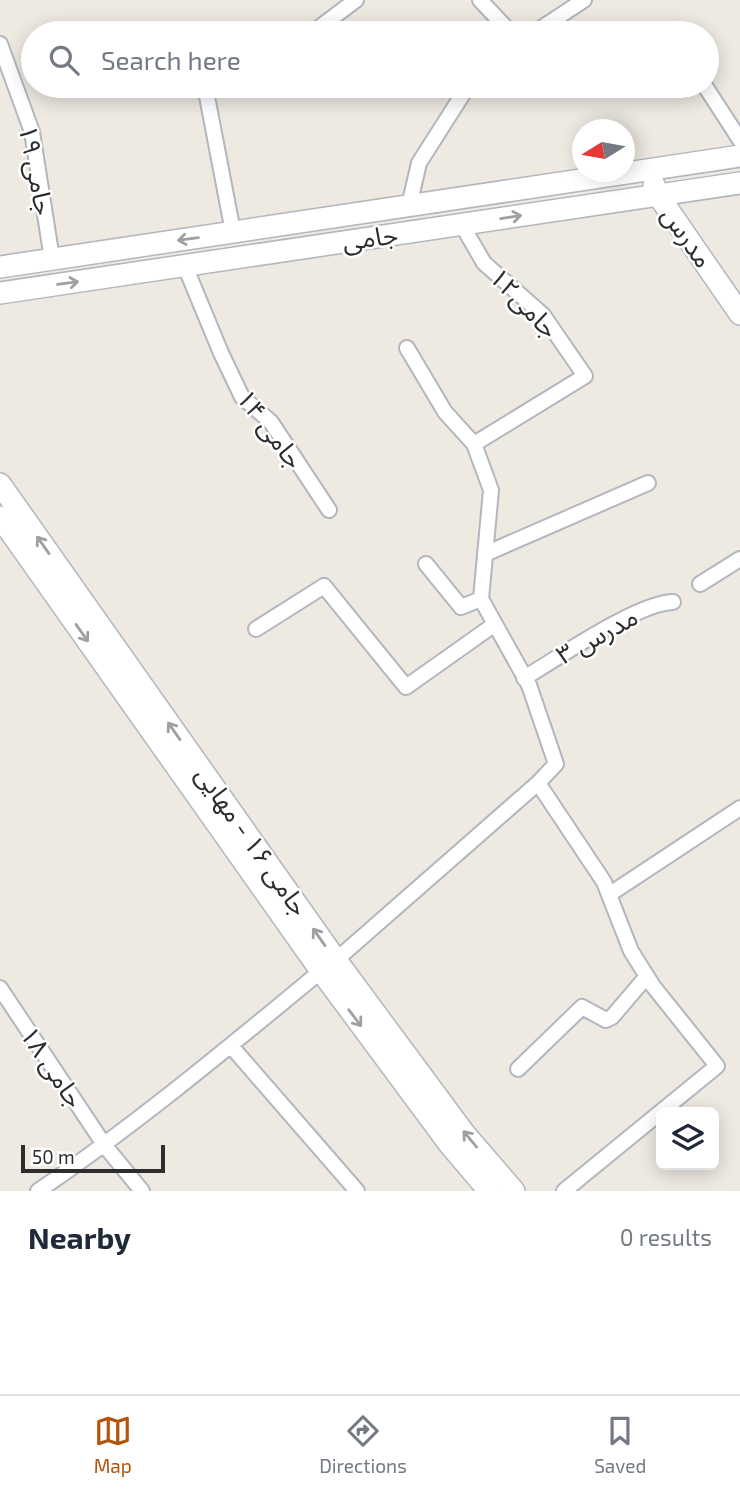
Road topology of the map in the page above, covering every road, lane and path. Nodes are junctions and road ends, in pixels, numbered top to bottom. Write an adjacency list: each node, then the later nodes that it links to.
1 (356, 0): 4 (street)
2 (480, 0): 5 (street)
3 (584, 0): 6 (street)
4 (328, 21)
5 (500, 21)
6 (552, 21)
7 (0, 44): 23 (street, جامی ۱۹)
8 (207, 98): 20 (street)
9 (460, 98): 16 (street)
10 (713, 98): 11 (street)
11 (740, 140)
12 (740, 156): 13 (street, جامی)
13 (649, 170): 15 (street, مدرس); 16 (street, جامی)
14 (740, 183): 15 (street, جامی)
15 (658, 195): 19 (street, جامی, one-way to 15); 27 (street, مدرس)
16 (409, 206): 17 (street, جامی)
17 (333, 217): 18 (street, جامی); 21 (street)
18 (283, 225): 20 (street, جامی); 22 (street)
19 (462, 225): 21 (street, جامی); 29 (street, جامی۱۲)
20 (233, 232): 23 (street, جامی, one-way to 23)
21 (335, 243): 22 (street, جامی)
22 (283, 251): 24 (street, جامی)
23 (52, 259): 25 (street, جامی)
24 (185, 266): 26 (street, جامی, one-way to 24); 32 (street, جامی ۱۴)
25 (0, 267)
26 (0, 293)
27 (740, 314)
28 (407, 348): 29 (street)
29 (474, 444): 34 (street)
30 (648, 483): 34 (street)
31 (0, 484): 46 (street, جامی ۱۶ - مهایی, one-way to 31)
32 (329, 510)
33 (0, 517): 46 (street, جامی ۱۶ - مهایی, one-way to 46)
34 (485, 554): 38 (street)
35 (740, 559): 37 (street)
36 (426, 564): 38 (street)
37 (700, 584)
38 (481, 599): 40 (street)
39 (673, 602): 42 (street, مدرس ۳)
40 (495, 624): 41 (street); 42 (street)
41 (256, 629)
42 (524, 678): 43 (street)
43 (538, 783): 45 (street); 46 (street)
44 (740, 808): 45 (street)
45 (610, 894): 47 (street)
46 (328, 965): 49 (street); 55 (street, جامی ۱۶ - مهایی, one-way to 55); 56 (street, جامی ۱۶ - مهایی, one-way to 46)
47 (647, 976): 50 (street); 57 (street)
48 (0, 988): 51 (street, جامی ۱۸)
49 (231, 1046): 51 (street); 54 (street)
50 (518, 1069)
51 (105, 1146): 52 (street); 53 (street, جامی ۱۸)
52 (38, 1191)
53 (142, 1191)
54 (357, 1191)
55 (489, 1191)
56 (514, 1191)
57 (564, 1191)

